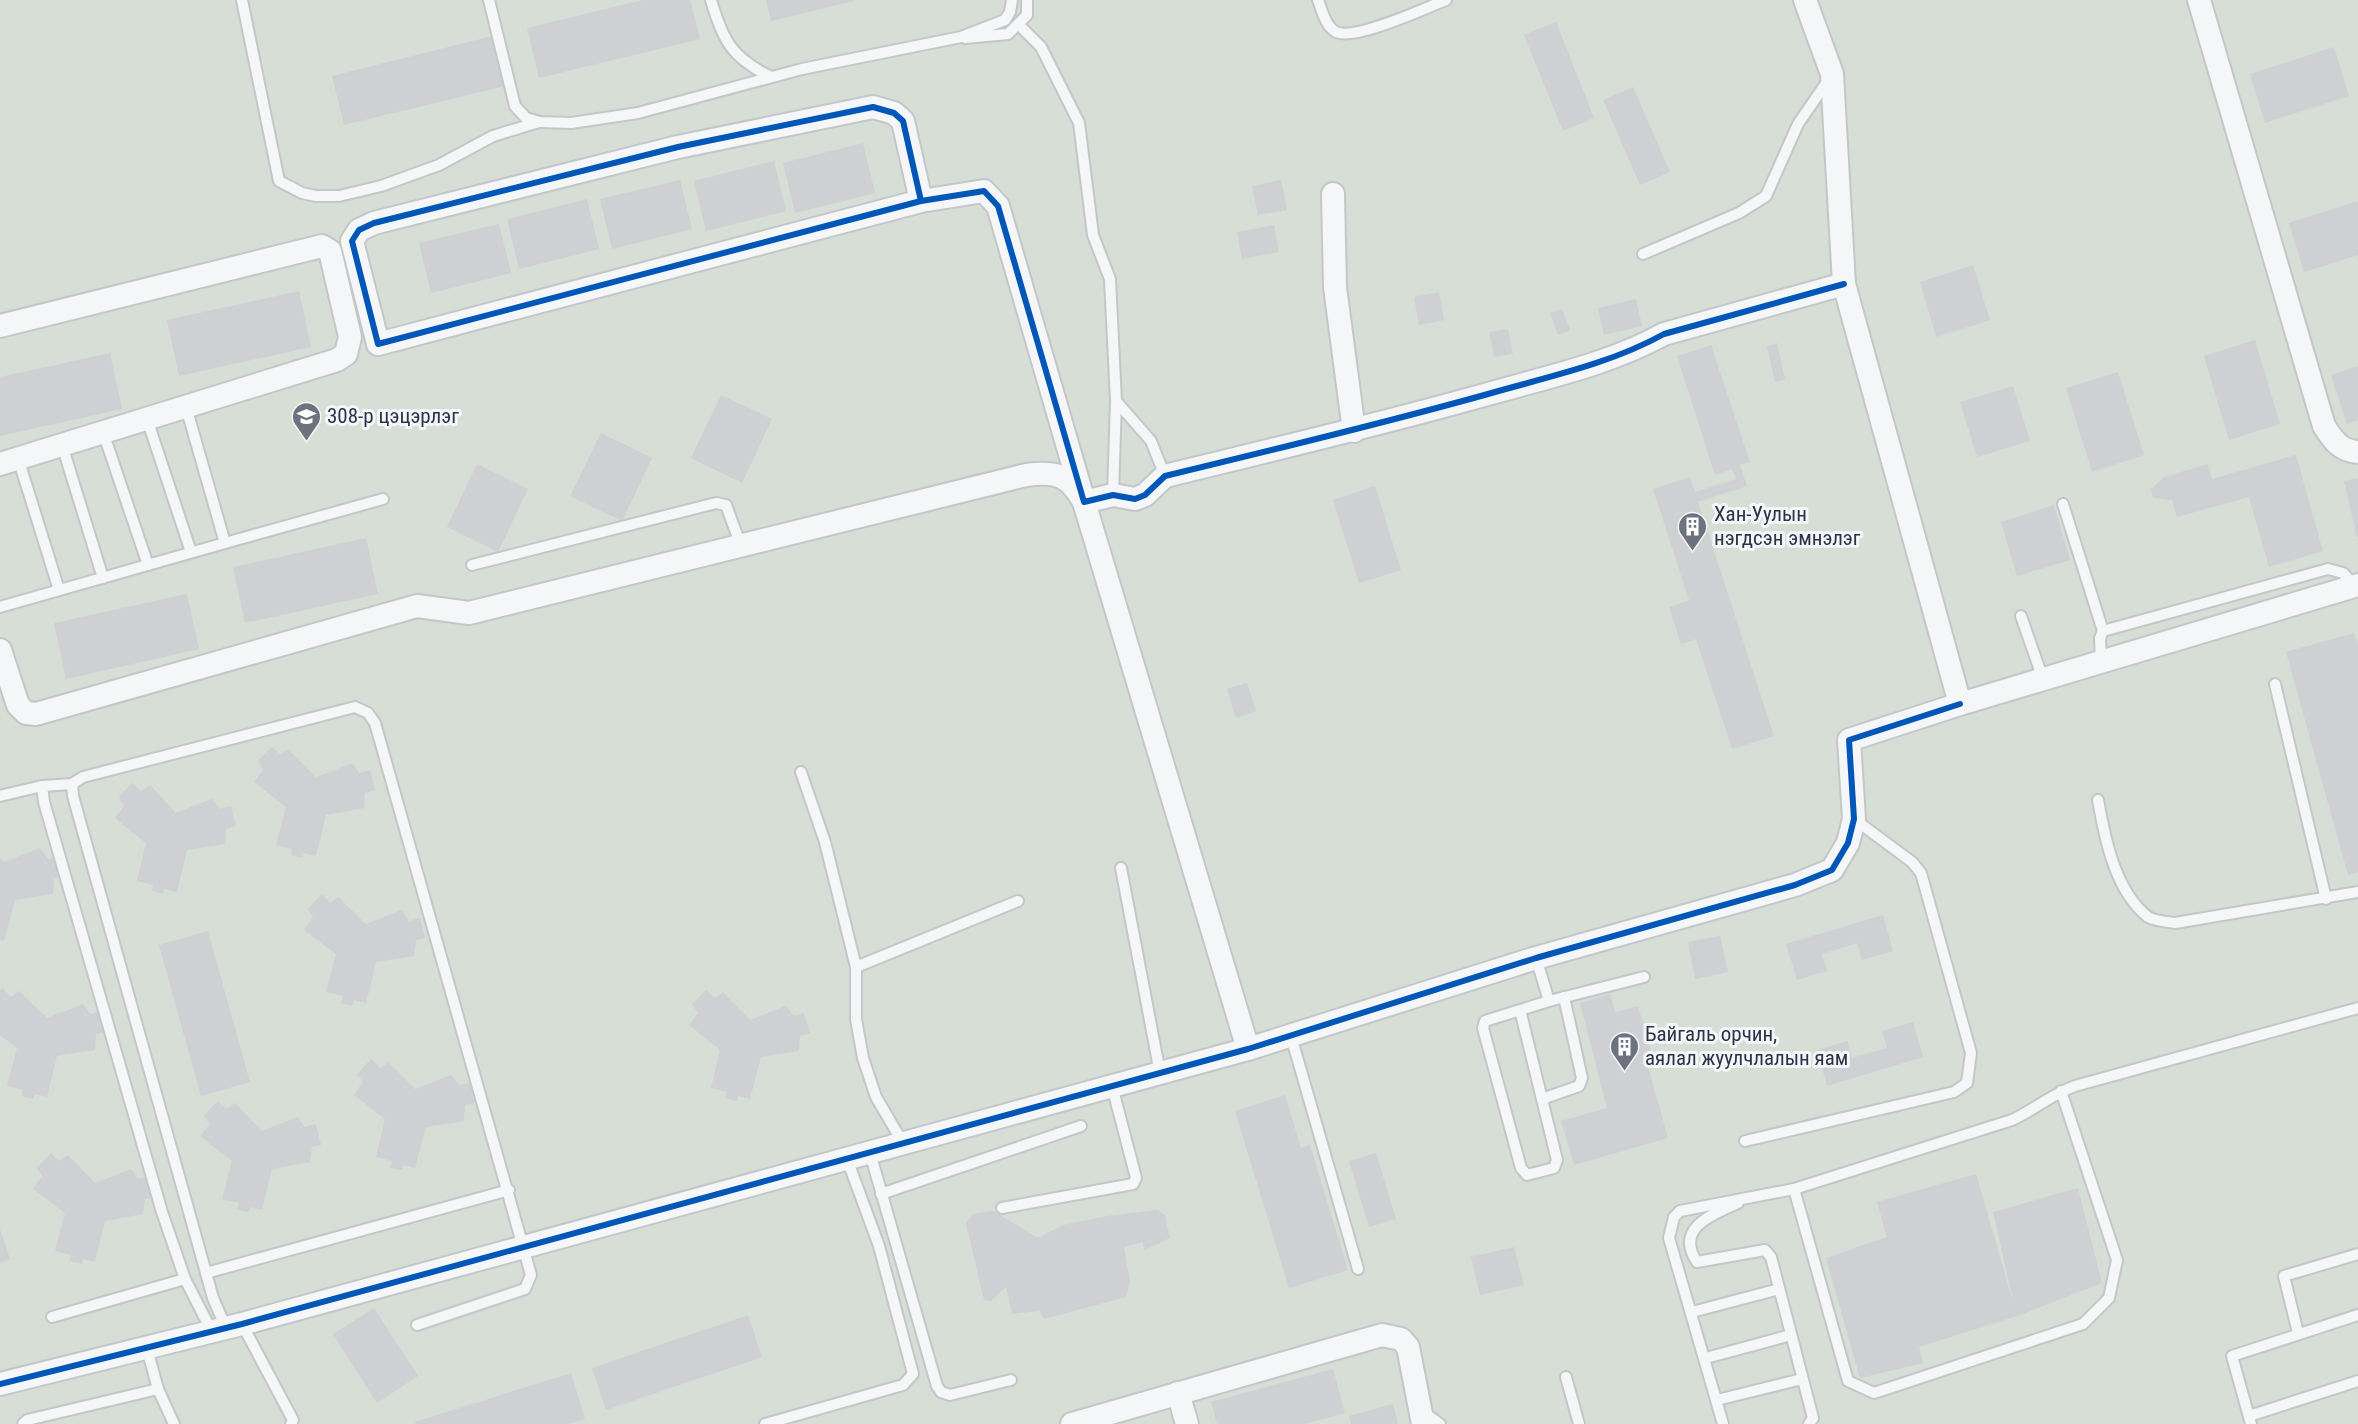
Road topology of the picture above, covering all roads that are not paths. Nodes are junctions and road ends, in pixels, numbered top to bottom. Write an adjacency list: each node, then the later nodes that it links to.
1 (242, 0): 14 (lane)
2 (489, 0): 14 (lane)
3 (711, 0): 13 (lane)
4 (1012, 0): 11 (lane)
5 (1027, 0): 10 (lane)
6 (1317, 0): 7 (lane)
7 (1446, 0)
8 (1805, 0): 12 (street)
9 (2199, 0): 26 (street)
10 (1018, 25): 11 (lane); 20 (lane)
11 (961, 38): 13 (lane)
12 (1832, 74): 17 (lane); 18 (street)
13 (771, 78): 14 (lane)
14 (540, 122)
15 (1333, 194): 23 (street)
16 (921, 201): 16 (street); 31 (street)
17 (1642, 254)
18 (1844, 284): 23 (street); 48 (street)
19 (0, 326): 21 (street)
20 (1116, 401): 28 (lane); 29 (lane)
21 (186, 407): 22 (street); 33 (lane)
22 (147, 419): 24 (street); 35 (lane)
23 (1354, 431): 28 (street)
24 (103, 432): 25 (street); 36 (lane)
25 (62, 445): 27 (street); 38 (lane)
26 (2358, 452)
27 (9, 461): 40 (lane)
28 (1165, 476): 29 (street)
29 (1113, 495): 31 (street)
30 (383, 499): 33 (lane)
31 (1084, 502): 34 (street); 67 (street)
32 (2063, 504): 43 (lane)
33 (225, 543): 35 (lane)
34 (741, 546): 37 (lane); 44 (street)
35 (190, 552): 36 (lane)
36 (148, 565): 38 (lane)
37 (472, 565)
38 (103, 578): 40 (lane)
39 (2356, 585): 43 (lane); 45 (street)
40 (59, 590): 41 (lane)
41 (0, 607)
42 (2020, 616): 46 (lane)
43 (2103, 631): 45 (lane)
44 (0, 650)
45 (2101, 662): 46 (street)
46 (2043, 679): 48 (street)
47 (2276, 684): 57 (lane)
48 (1960, 704): 54 (street)
49 (801, 772): 60 (lane)
50 (72, 784): 51 (lane); 78 (lane); 85 (lane)
51 (42, 786): 52 (lane); 86 (lane)
52 (0, 796)
53 (2098, 800): 57 (lane)
54 (1854, 819): 59 (street); 73 (lane)
55 (1121, 868): 68 (lane)
56 (2358, 892): 57 (lane)
57 (2326, 899)
58 (1018, 901): 60 (lane)
59 (1536, 958): 63 (lane); 66 (street)
60 (856, 967): 74 (lane)
61 (1644, 978): 62 (lane)
62 (1564, 997): 63 (lane); 71 (lane)
63 (1549, 1001): 65 (lane)
64 (2358, 1008): 70 (lane)
65 (1520, 1010): 71 (lane); 71 (lane)
66 (1291, 1036): 67 (street); 84 (lane)
67 (1248, 1049): 68 (street)
68 (1160, 1073): 69 (street)
69 (1112, 1086): 74 (street); 81 (lane)
70 (2061, 1091): 77 (lane); 77 (lane)
71 (1542, 1099)
72 (1081, 1126): 79 (lane)
73 (1745, 1141)
74 (903, 1143): 75 (street)
75 (870, 1153): 76 (street); 79 (lane)
76 (847, 1159): 82 (street); 110 (lane)
77 (1794, 1189): 80 (lane)
78 (509, 1190): 82 (lane); 85 (lane)
79 (881, 1194): 99 (lane)
80 (1743, 1200): 87 (lane); 88 (lane)
81 (1002, 1208)
82 (525, 1247): 91 (lane); 92 (street)
83 (2358, 1254): 93 (lane)
84 (1358, 1269)
85 (206, 1273): 92 (lane)
86 (185, 1279): 90 (lane); 92 (lane)
87 (1779, 1289): 88 (lane); 94 (lane)
88 (1692, 1311): 96 (lane)
89 (2358, 1315): 93 (lane)
90 (52, 1317)
91 (417, 1325)
92 (227, 1328): 95 (street); 109 (lane)
93 (2298, 1333): 106 (lane)
94 (1791, 1335): 96 (lane); 98 (lane)
95 (147, 1349): 101 (street); 102 (lane)
96 (1706, 1358): 104 (lane)
97 (1566, 1377): 114 (lane)
98 (1802, 1379): 104 (lane); 116 (lane)
99 (1011, 1380)
100 (2358, 1381): 106 (lane)
101 (0, 1384)
102 (158, 1389): 107 (lane); 108 (lane)
103 (1178, 1393): 105 (street); 111 (street); 112 (street)
104 (1717, 1400): 115 (lane)
105 (1421, 1417): 113 (lane)
106 (2250, 1420)
107 (23, 1424)
108 (174, 1424)
109 (291, 1424)
110 (765, 1424)
111 (1072, 1424)
112 (1187, 1424)
113 (1440, 1424)
114 (1579, 1424)
115 (1723, 1424)
116 (1809, 1424)

